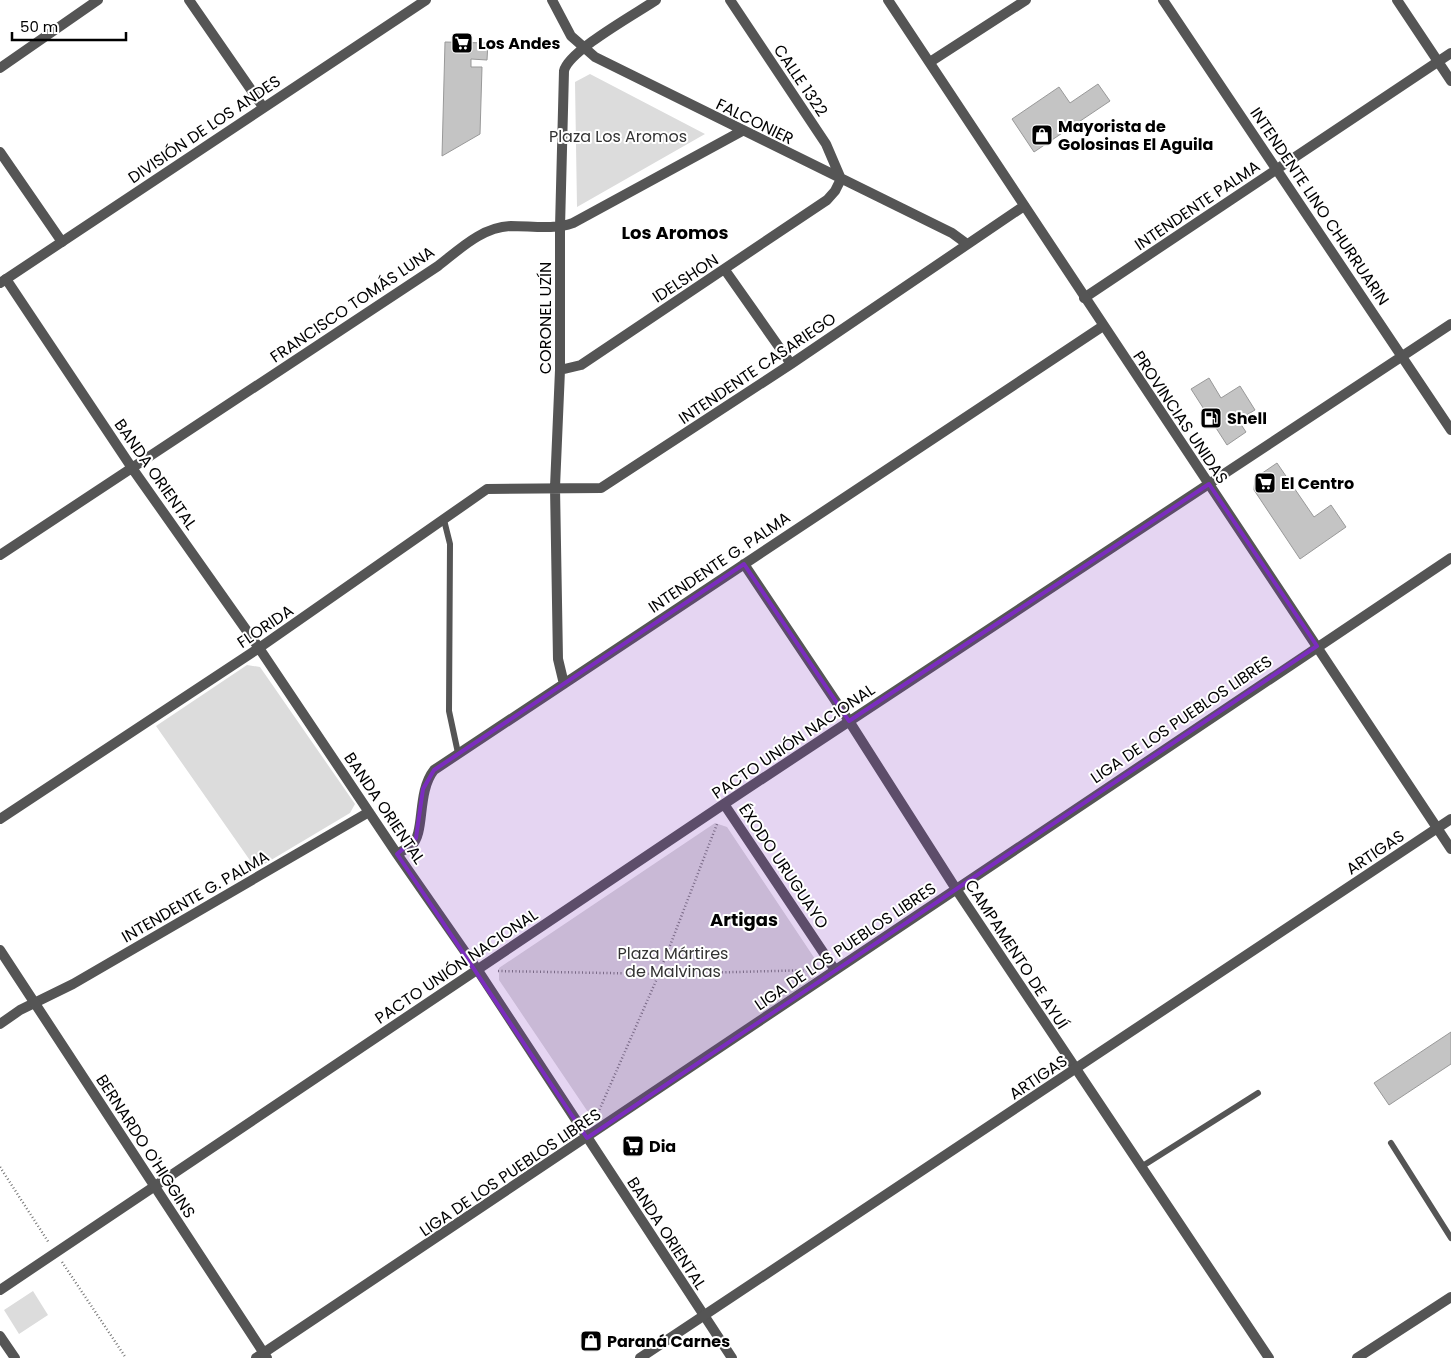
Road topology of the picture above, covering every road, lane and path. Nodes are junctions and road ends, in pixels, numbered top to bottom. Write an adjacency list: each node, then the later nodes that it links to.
1 (98, 0): 15 (street)
2 (189, 0): 17 (street)
3 (426, 0): 17 (street, DIVISIÓN DE LOS ANDES)
4 (552, 0): 11 (street, FALCONIER)
5 (656, 0): 11 (street, CORONEL UZÍN)
6 (730, 0): 21 (street, CALLE 1322)
7 (888, 0): 13 (street, PROVINCIAS UNIDAS)
8 (1026, 0): 13 (street)
9 (1164, 0): 20 (street, INTENDENTE LINO CHURRUARIN)
10 (1397, 0): 14 (street)
11 (583, 48): 18 (street, FALCONIER); 23 (street, CORONEL UZÍN)
12 (1451, 53): 14 (street, INTENDENTE PALMA)
13 (930, 62): 22 (street, PROVINCIAS UNIDAS)
14 (1438, 62): 16 (street); 20 (street, INTENDENTE PALMA)
15 (0, 68)
16 (1451, 81)
17 (263, 107): 24 (street, DIVISIÓN DE LOS ANDES)
18 (742, 131): 21 (street, FALCONIER); 23 (street)
19 (0, 152): 24 (street)
20 (1277, 169): 28 (street, INTENDENTE PALMA); 31 (street, INTENDENTE LINO CHURRUARIN)
21 (841, 179): 25 (street, FALCONIER); 26 (street, IDELSHON)
22 (1024, 206): 25 (street); 28 (street, PROVINCIAS UNIDAS)
23 (560, 228): 33 (street, CORONEL UZÍN); 35 (street, FRANCISCO TOMÁS LUNA)
24 (62, 242): 27 (street, DIVISIÓN DE LOS ANDES)
25 (967, 244): 32 (street, INTENDENTE CASARIEGO)
26 (725, 270): 32 (street); 33 (street, IDELSHON)
27 (3, 281): 35 (street, BANDA ORIENTAL)
28 (1084, 298): 30 (street, PROVINCIAS UNIDAS)
29 (1451, 324): 31 (street, PACTO UNIÓN NACIONAL)
30 (1103, 326): 36 (street, PROVINCIAS UNIDAS); 41 (street, INTENDENTE G. PALMA)
31 (1402, 356): 34 (street, INTENDENTE LINO CHURRUARIN); 36 (street, PACTO UNIÓN NACIONAL)
32 (790, 364): 37 (street, INTENDENTE CASARIEGO)
33 (560, 370): 37 (street, CORONEL UZÍN)
34 (1451, 430)
35 (132, 468): 39 (street, FRANCISCO TOMÁS LUNA); 43 (street, BANDA ORIENTAL)
36 (1209, 484): 42 (street, PROVINCIAS UNIDAS); 45 (street, PACTO UNIÓN NACIONAL)
37 (555, 487): 38 (street, FLORIDA); 44 (street, CORONEL UZÍN)
38 (444, 520): 43 (street, FLORIDA); 46 (lane)
39 (0, 555)
40 (1451, 558): 42 (street, LIGA DE LOS PUEBLOS LIBRES)
41 (744, 564): 44 (street, INTENDENTE G. PALMA); 45 (street, CAMPAMENTO DE AYUÍ)
42 (1317, 646): 51 (street, PROVINCIAS UNIDAS); 54 (street, LIGA DE LOS PUEBLOS LIBRES)
43 (260, 648): 48 (street, BANDA ORIENTAL); 50 (street, FLORIDA)
44 (564, 684): 46 (street, INTENDENTE G. PALMA)
45 (849, 721): 47 (street, PACTO UNIÓN NACIONAL); 54 (street, CAMPAMENTO DE AYUÍ)
46 (458, 753): 53 (street, INTENDENTE G. PALMA)
47 (724, 804): 56 (street, PACTO UNIÓN NACIONAL); 57 (street, ÉXODO URUGUAYO); 58 (path)
48 (369, 812): 53 (street, BANDA ORIENTAL); 59 (street, INTENDENTE G. PALMA)
49 (1451, 819): 51 (street, ARTIGAS)
50 (0, 820)
51 (1437, 828): 52 (street, PROVINCIAS UNIDAS); 61 (street, ARTIGAS)
52 (1451, 849)
53 (397, 854): 56 (street, BANDA ORIENTAL)
54 (956, 889): 57 (street, LIGA DE LOS PUEBLOS LIBRES); 61 (street, CAMPAMENTO DE AYUÍ)
55 (0, 950): 59 (street, BERNARDO O'HIGGINS)
56 (477, 969): 58 (path); 63 (street, BANDA ORIENTAL); 66 (street, PACTO UNIÓN NACIONAL)
57 (835, 970): 58 (path); 63 (street, LIGA DE LOS PUEBLOS LIBRES)
58 (659, 974): 63 (path)
59 (34, 1003): 60 (street, INTENDENTE G. PALMA); 66 (street, BERNARDO O'HIGGINS)
60 (0, 1024)
61 (1076, 1070): 65 (street, CAMPAMENTO DE AYUÍ); 70 (street, ARTIGAS)
62 (1258, 1093): 65 (lane)
63 (587, 1138): 70 (street, BANDA ORIENTAL); 72 (street, LIGA DE LOS PUEBLOS LIBRES)
64 (1390, 1143): 67 (lane)
65 (1141, 1167): 76 (street, CAMPAMENTO DE AYUÍ)
66 (155, 1187): 68 (street, PACTO UNIÓN NACIONAL); 72 (street, BERNARDO O'HIGGINS)
67 (1451, 1238)
68 (0, 1290)
69 (1451, 1297): 77 (street)
70 (704, 1316): 74 (street, ARTIGAS); 75 (street, BANDA ORIENTAL)
71 (0, 1336): 73 (street)
72 (263, 1356)
73 (15, 1358)
74 (640, 1358)
75 (732, 1358)
76 (1269, 1358)
77 (1357, 1358)

